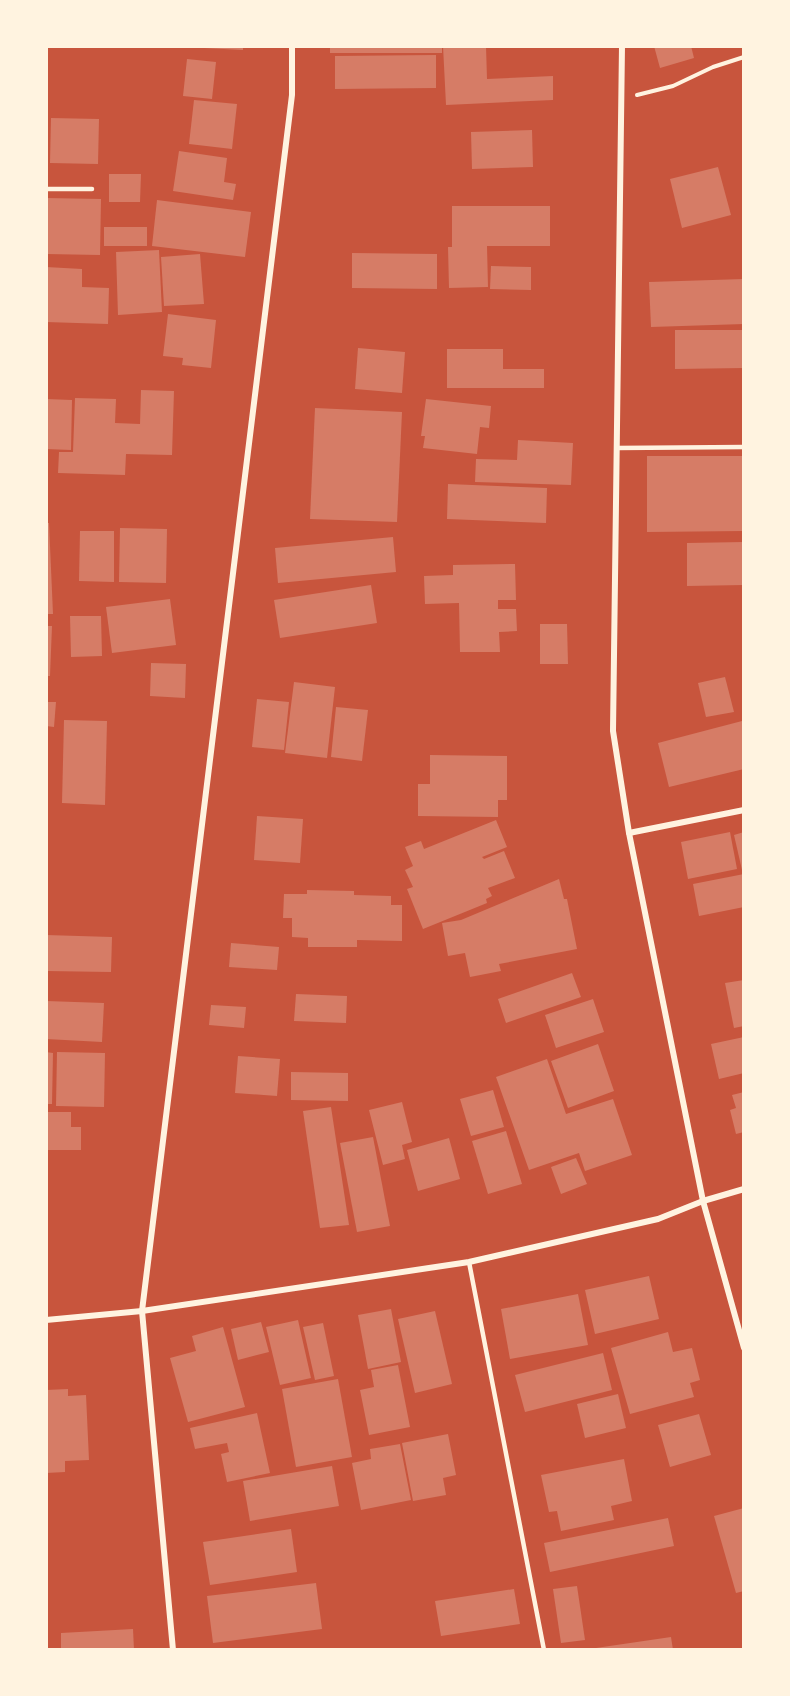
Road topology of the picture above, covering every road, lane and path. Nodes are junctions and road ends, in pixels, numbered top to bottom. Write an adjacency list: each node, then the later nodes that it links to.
1 (292, 46): 14 (street)
2 (622, 46): 4 (street)
3 (744, 57): 4 (path)
4 (622, 100): 8 (street)
5 (46, 189): 6 (lane)
6 (92, 189)
7 (744, 447): 8 (lane)
8 (617, 448): 10 (street)
9 (744, 810): 10 (street)
10 (629, 833): 12 (street)
11 (744, 1189): 12 (street)
12 (703, 1201): 13 (street); 16 (street)
13 (469, 1263): 14 (street); 18 (lane)
14 (142, 1311): 15 (street); 17 (street)
15 (46, 1320)
16 (744, 1348)
17 (173, 1650)
18 (544, 1650)

